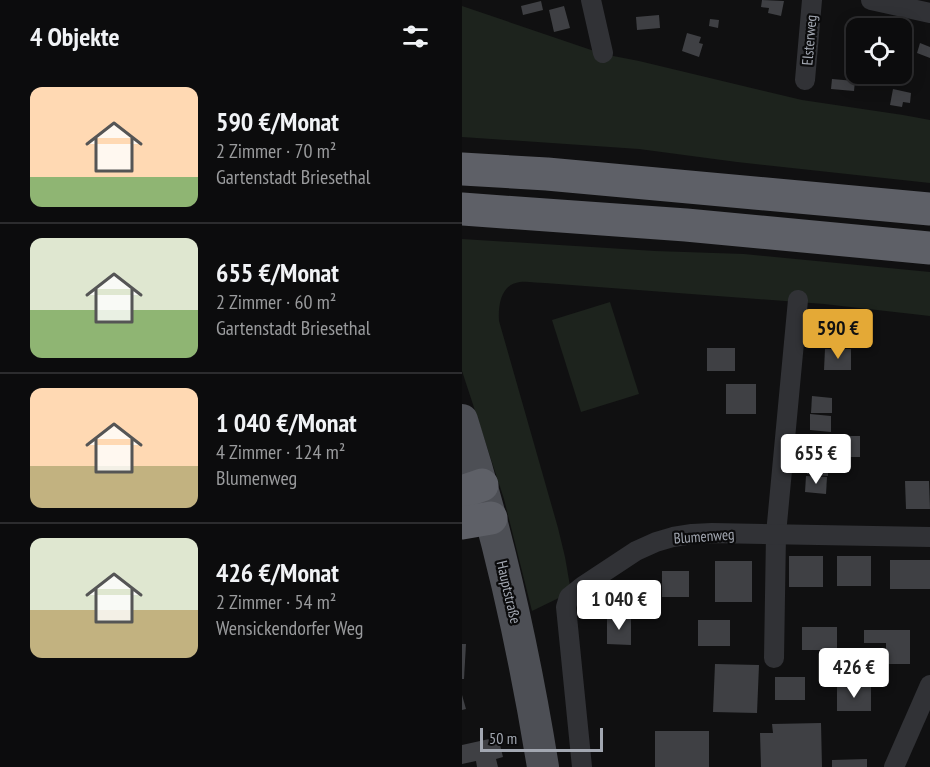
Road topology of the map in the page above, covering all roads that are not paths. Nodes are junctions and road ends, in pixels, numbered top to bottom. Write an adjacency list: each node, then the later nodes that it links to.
1 (591, 0): 5 (street)
2 (812, 0): 6 (street, Elsterweg)
3 (871, 0): 4 (street)
4 (930, 14)
5 (603, 53)
6 (805, 80)
7 (462, 169): 8 (highway)
8 (930, 209)
9 (462, 210): 10 (highway)
10 (930, 248)
11 (798, 300): 15 (street)
12 (462, 420): 13 (main road, Hauptstraße)
13 (472, 489): 14 (main road, Hauptstraße)
14 (477, 520): 19 (main road, Hauptstraße)
15 (776, 534): 16 (street, Blumenweg); 17 (street); 20 (street, Blumenweg)
16 (930, 537)
17 (774, 658)
18 (930, 686): 21 (street)
19 (543, 767)
20 (582, 767)
21 (894, 767)

